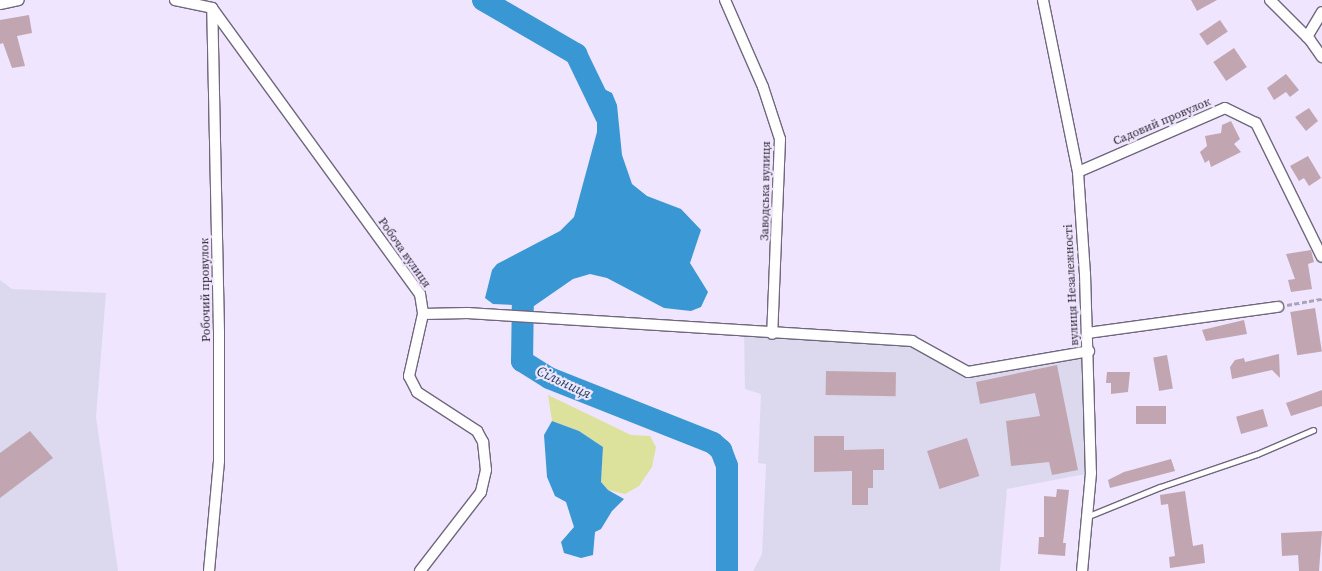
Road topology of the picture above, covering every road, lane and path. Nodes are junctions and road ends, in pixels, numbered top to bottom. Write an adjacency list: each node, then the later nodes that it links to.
1 (19, 0): 6 (street)
2 (175, 0): 7 (street)
3 (725, 0): 17 (street, Заводська вулиця)
4 (1043, 0): 11 (street, вулиця Незалежності)
5 (1270, 0): 9 (street)
6 (0, 4)
7 (212, 8): 15 (street, Робоча вулиця); 21 (street, Робочий провулок)
8 (1322, 12): 9 (street)
9 (1307, 37): 10 (street)
10 (1322, 57)
11 (1078, 172): 12 (street, Садовий провулок); 16 (street, вулиця Незалежності)
12 (1322, 257)
13 (1322, 299): 14 (path)
14 (1278, 306): 16 (street)
15 (423, 314): 17 (street); 22 (street, Робоча вулиця)
16 (1087, 333): 18 (street, вулиця Незалежності)
17 (772, 334): 18 (street)
18 (1089, 351): 20 (street, вулиця Незалежності)
19 (1313, 430): 20 (lane)
20 (1086, 518): 23 (street, вулиця Незалежності)
21 (210, 571)
22 (420, 571)
23 (1082, 571)

